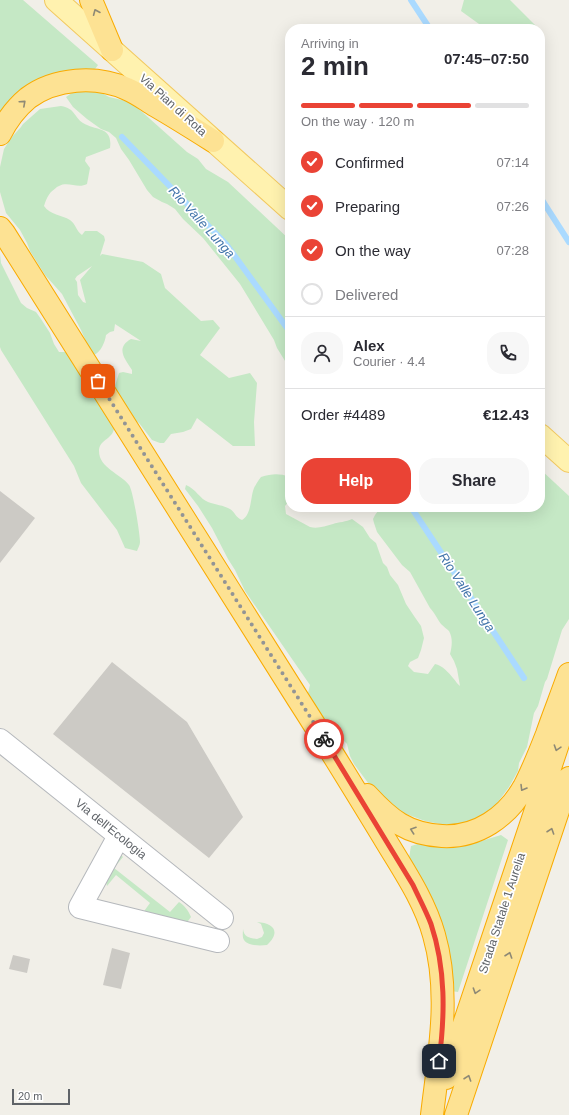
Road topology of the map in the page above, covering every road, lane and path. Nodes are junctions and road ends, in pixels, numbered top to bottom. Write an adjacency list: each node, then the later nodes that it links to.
1 (56, 0): 3 (main road, Via Pian di Rota)
2 (91, 0): 3 (highway, one-way to 2)
3 (112, 50): 5 (main road, Via Pian di Rota)
4 (0, 134): 5 (highway, one-way to 5)
5 (213, 140): 6 (main road, Via Pian di Rota)
6 (285, 204)
7 (1, 227): 13 (highway)
8 (545, 440): 9 (main road)
9 (569, 462)
10 (569, 674): 13 (highway, one-way to 13)
11 (569, 711): 18 (highway, Strada Statale 1 Aurelia, one-way to 18)
12 (0, 740): 15 (street, Via dell'Ecologia)
13 (337, 760): 18 (highway)
14 (569, 778): 19 (highway, Strada Statale 1 Aurelia, one-way to 14)
15 (119, 836): 16 (street, Via dell'Ecologia); 17 (street)
16 (222, 918)
17 (218, 941)
18 (433, 1115)
19 (456, 1115)

